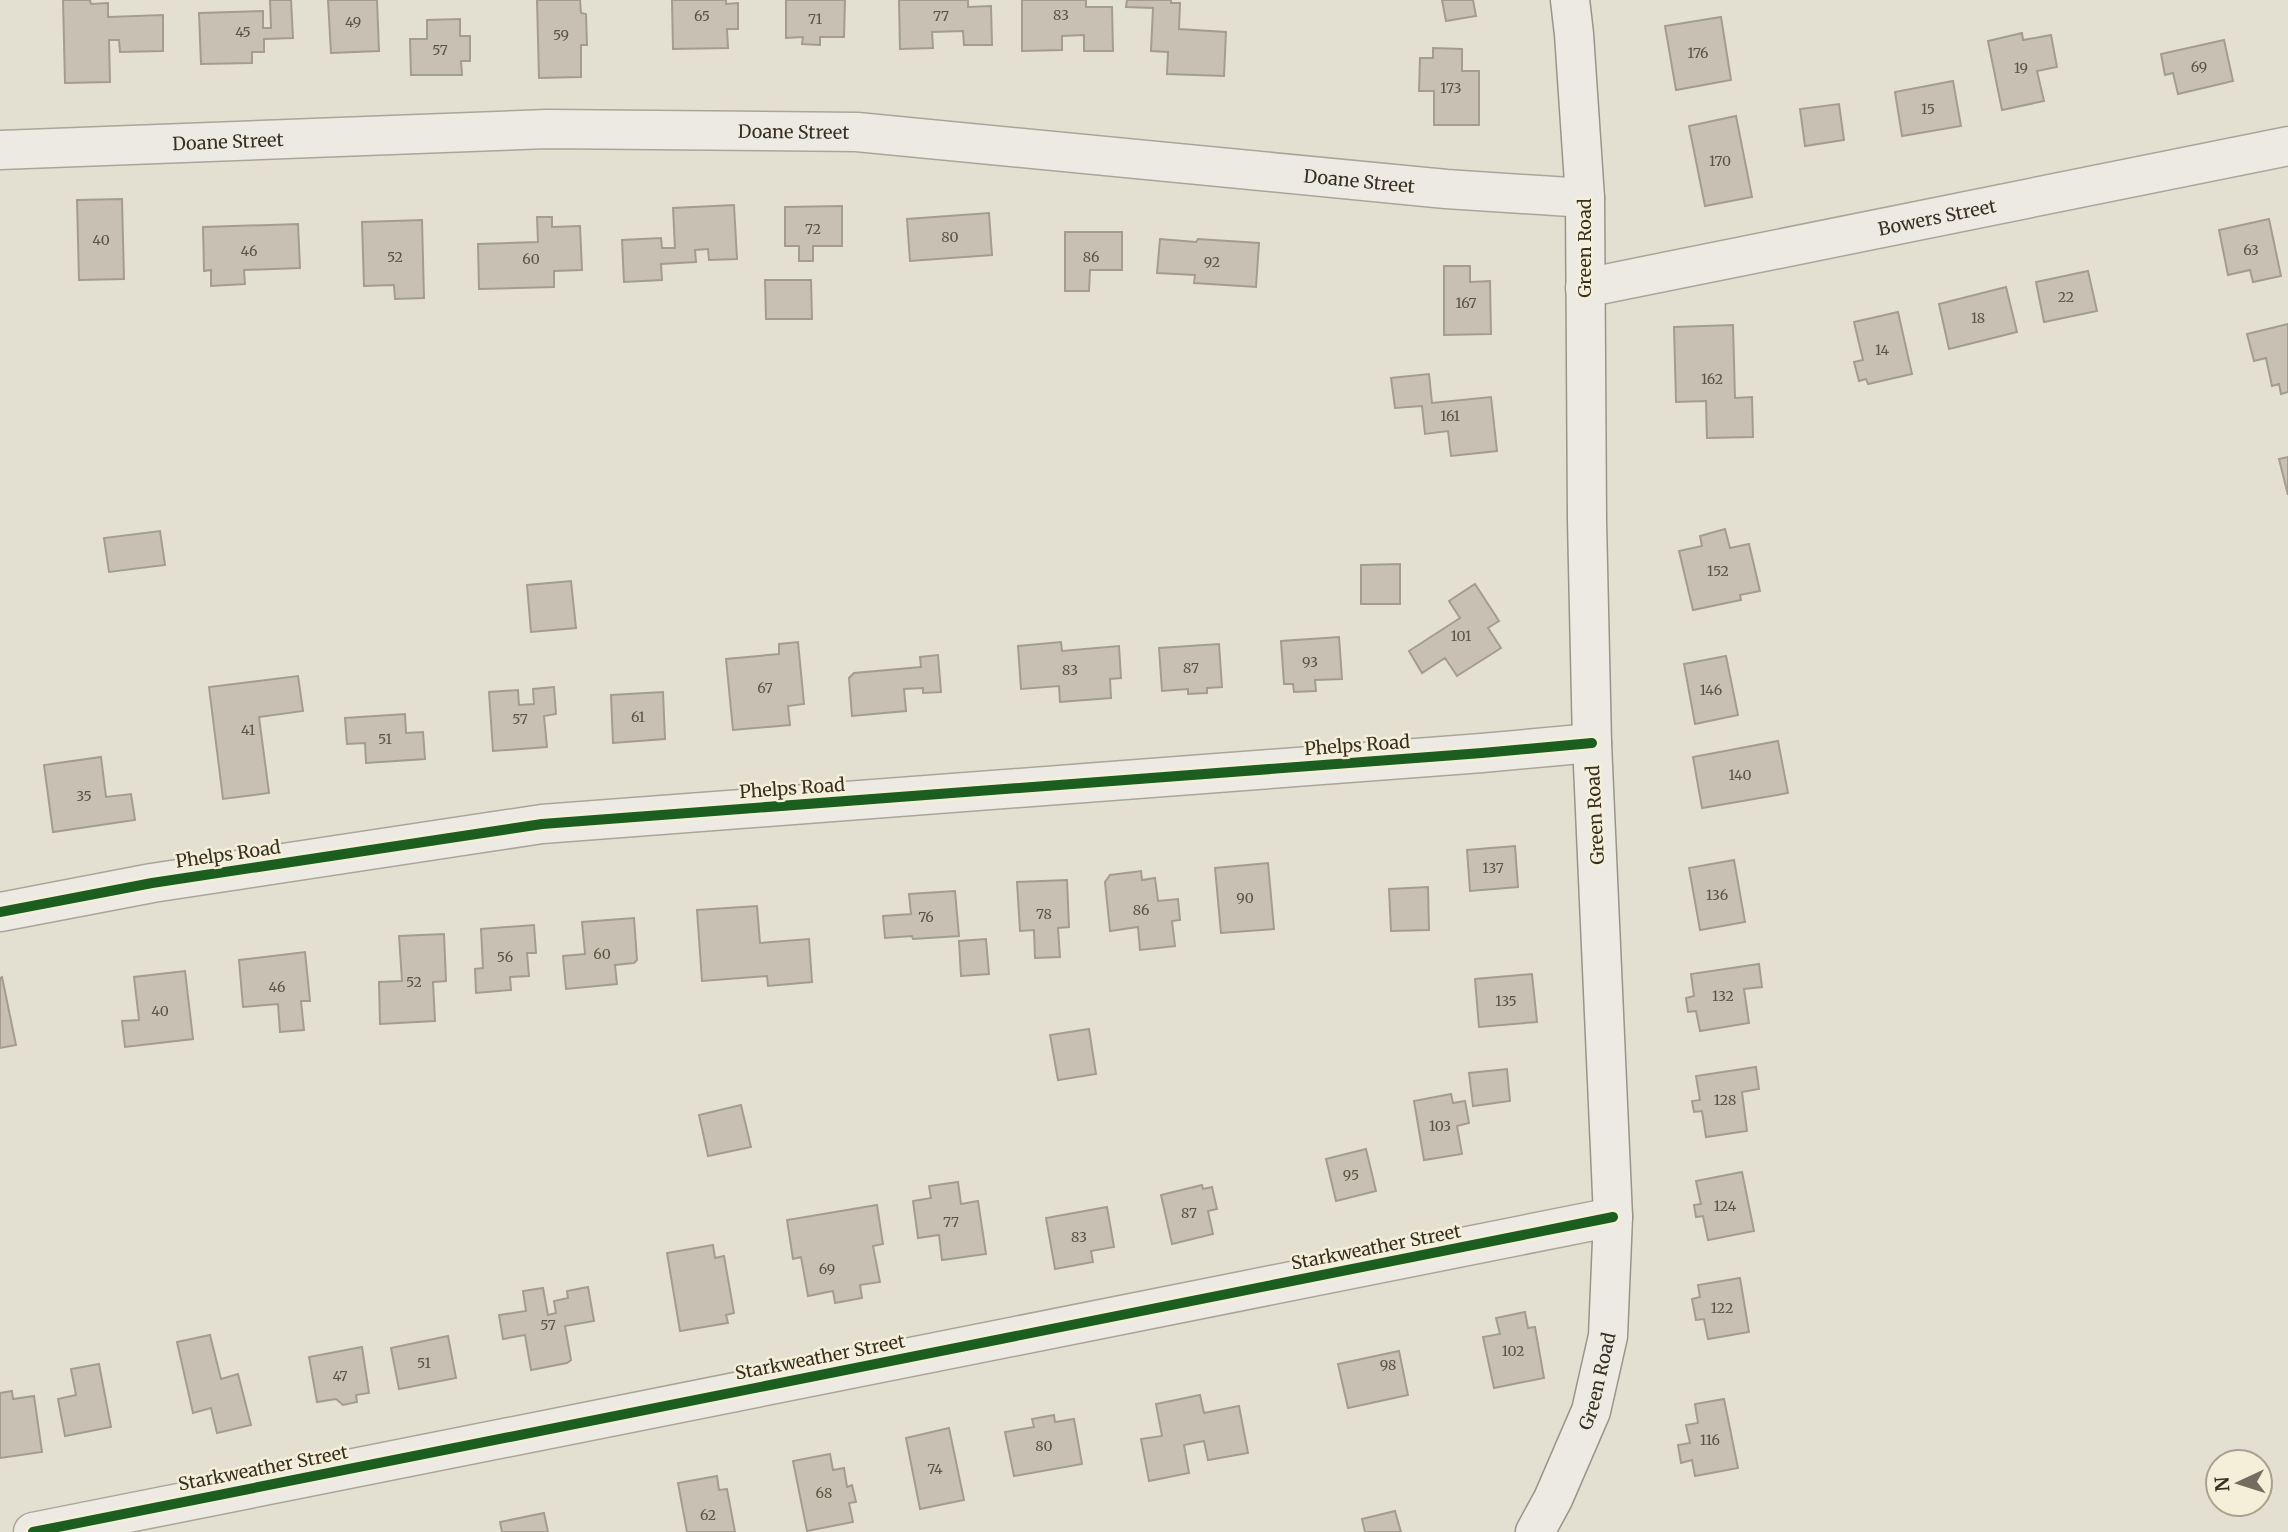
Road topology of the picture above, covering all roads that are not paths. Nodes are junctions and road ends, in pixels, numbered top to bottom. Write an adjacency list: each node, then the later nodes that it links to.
1 (1570, 0): 4 (street, Green Road)
2 (2288, 146): 5 (street, Bowers Street)
3 (0, 150): 4 (street, Doane Street)
4 (1585, 198): 5 (street, Green Road)
5 (1585, 288): 6 (street, Green Road)
6 (1592, 743): 7 (street, Phelps Road); 8 (street, Green Road)
7 (0, 912)
8 (1613, 1217): 9 (street, Starkweather Street); 10 (street, Green Road)
9 (33, 1532)
10 (1535, 1532)

